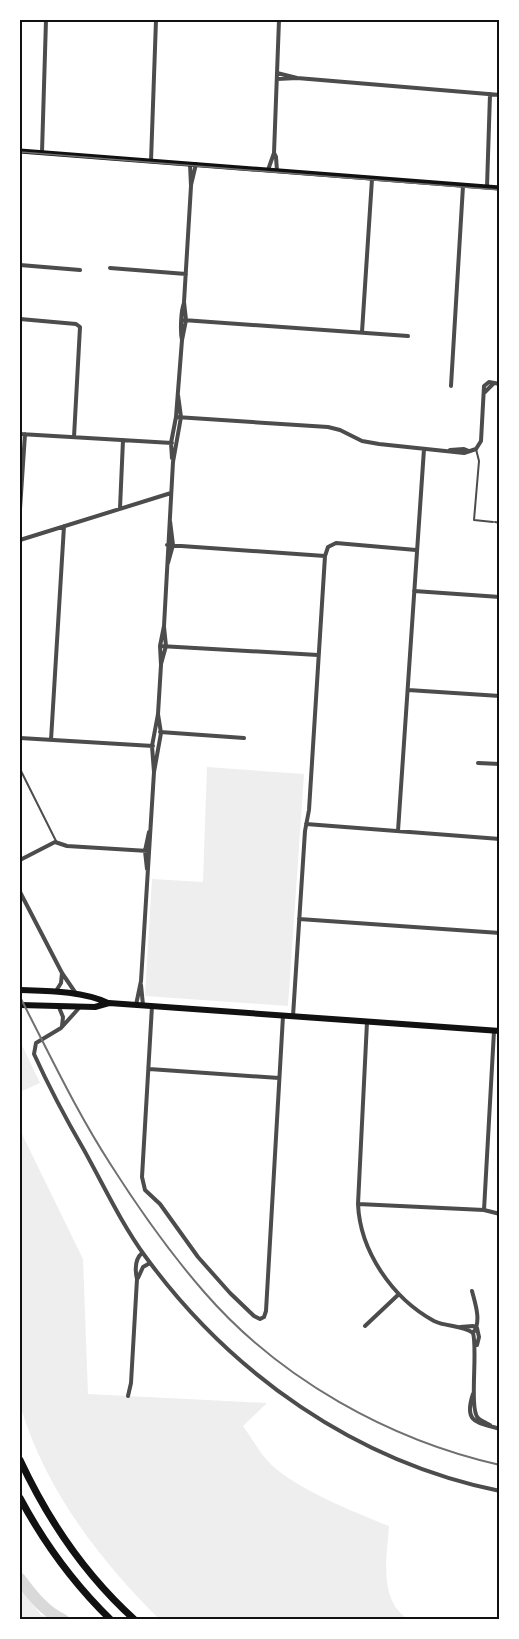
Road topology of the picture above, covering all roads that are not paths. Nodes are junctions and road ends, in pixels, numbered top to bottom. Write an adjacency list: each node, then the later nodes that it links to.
1 (46, 20): 10 (street)
2 (156, 20): 12 (street)
3 (279, 20): 4 (street)
4 (277, 74): 5 (street); 6 (street)
5 (297, 78): 6 (street); 7 (street)
6 (277, 79): 11 (street)
7 (490, 94): 8 (street); 18 (street)
8 (500, 95)
9 (20, 151): 10 (main road)
10 (42, 152): 12 (main road)
11 (274, 153): 14 (street); 15 (street)
12 (151, 161): 13 (main road)
13 (193, 164): 14 (main road); 23 (street)
14 (268, 170): 15 (main road)
15 (277, 171): 16 (main road)
16 (372, 178): 17 (main road); 26 (street)
17 (463, 186): 18 (main road); 29 (street)
18 (487, 187): 19 (main road)
19 (500, 188)
20 (20, 265): 22 (street)
21 (110, 268): 23 (street)
22 (80, 270)
23 (186, 274): 25 (street)
24 (20, 319): 32 (street)
25 (184, 320): 26 (street); 30 (street)
26 (362, 332): 27 (street)
27 (408, 336)
28 (500, 384): 36 (street)
29 (451, 386)
30 (178, 417): 34 (street); 35 (street)
31 (22, 434): 32 (street); 39 (street)
32 (74, 437): 33 (street)
33 (123, 440): 34 (street); 38 (street)
34 (173, 443): 37 (street)
35 (424, 448): 36 (street); 44 (street)
36 (476, 449): 40 (lane)
37 (171, 493): 38 (street); 43 (street)
38 (120, 508): 41 (street)
39 (20, 509)
40 (496, 522)
41 (64, 526): 42 (street); 55 (street)
42 (20, 540)
43 (170, 545): 45 (street); 48 (street)
44 (416, 550): 45 (street); 46 (street)
45 (325, 555): 49 (street)
46 (414, 591): 47 (street); 50 (street)
47 (500, 597)
48 (163, 646): 49 (street); 52 (street)
49 (318, 655): 60 (street)
50 (408, 690): 51 (street); 61 (street)
51 (500, 696)
52 (158, 732): 54 (street); 56 (street)
53 (20, 738): 55 (street)
54 (244, 738)
55 (51, 740): 56 (street)
56 (155, 746): 64 (street)
57 (478, 763): 58 (street)
58 (500, 764)
59 (20, 769): 63 (lane)
60 (306, 824): 61 (street); 67 (street)
61 (398, 831): 62 (street)
62 (500, 838)
63 (57, 843): 64 (street); 65 (street)
64 (147, 851): 76 (street)
65 (20, 860)
66 (20, 892): 69 (street)
67 (299, 919): 68 (street); 80 (street)
68 (500, 933)
69 (62, 972): 71 (street); 72 (street)
70 (20, 990): 71 (main road)
71 (54, 992): 72 (main road)
72 (77, 995): 73 (main road)
73 (109, 1003): 76 (main road); 77 (main road)
74 (20, 1005): 75 (main road)
75 (58, 1005): 77 (main road); 82 (street)
76 (140, 1005): 78 (main road)
77 (81, 1006): 82 (street)
78 (152, 1006): 79 (main road); 84 (street)
79 (283, 1015): 80 (main road); 85 (street)
80 (293, 1016): 81 (main road)
81 (367, 1021): 83 (main road); 86 (street)
82 (62, 1027): 89 (street)
83 (497, 1031): 87 (street)
84 (149, 1069): 85 (street); 85 (street)
85 (279, 1078)
86 (358, 1204): 87 (street); 93 (street)
87 (484, 1210): 88 (street)
88 (500, 1214)
89 (142, 1252): 90 (street); 91 (street)
90 (150, 1263): 91 (street); 102 (street)
91 (137, 1279): 99 (street)
92 (472, 1291): 96 (street)
93 (399, 1294): 94 (street); 95 (street)
94 (365, 1326)
95 (459, 1327): 96 (street); 97 (street)
96 (477, 1328): 97 (street); 98 (street)
97 (473, 1333): 98 (street)
98 (476, 1347): 100 (street)
99 (128, 1396)
100 (500, 1428)
101 (20, 1460): 105 (highway)
102 (500, 1491)
103 (20, 1498): 104 (highway)
104 (111, 1620)
105 (135, 1620)

